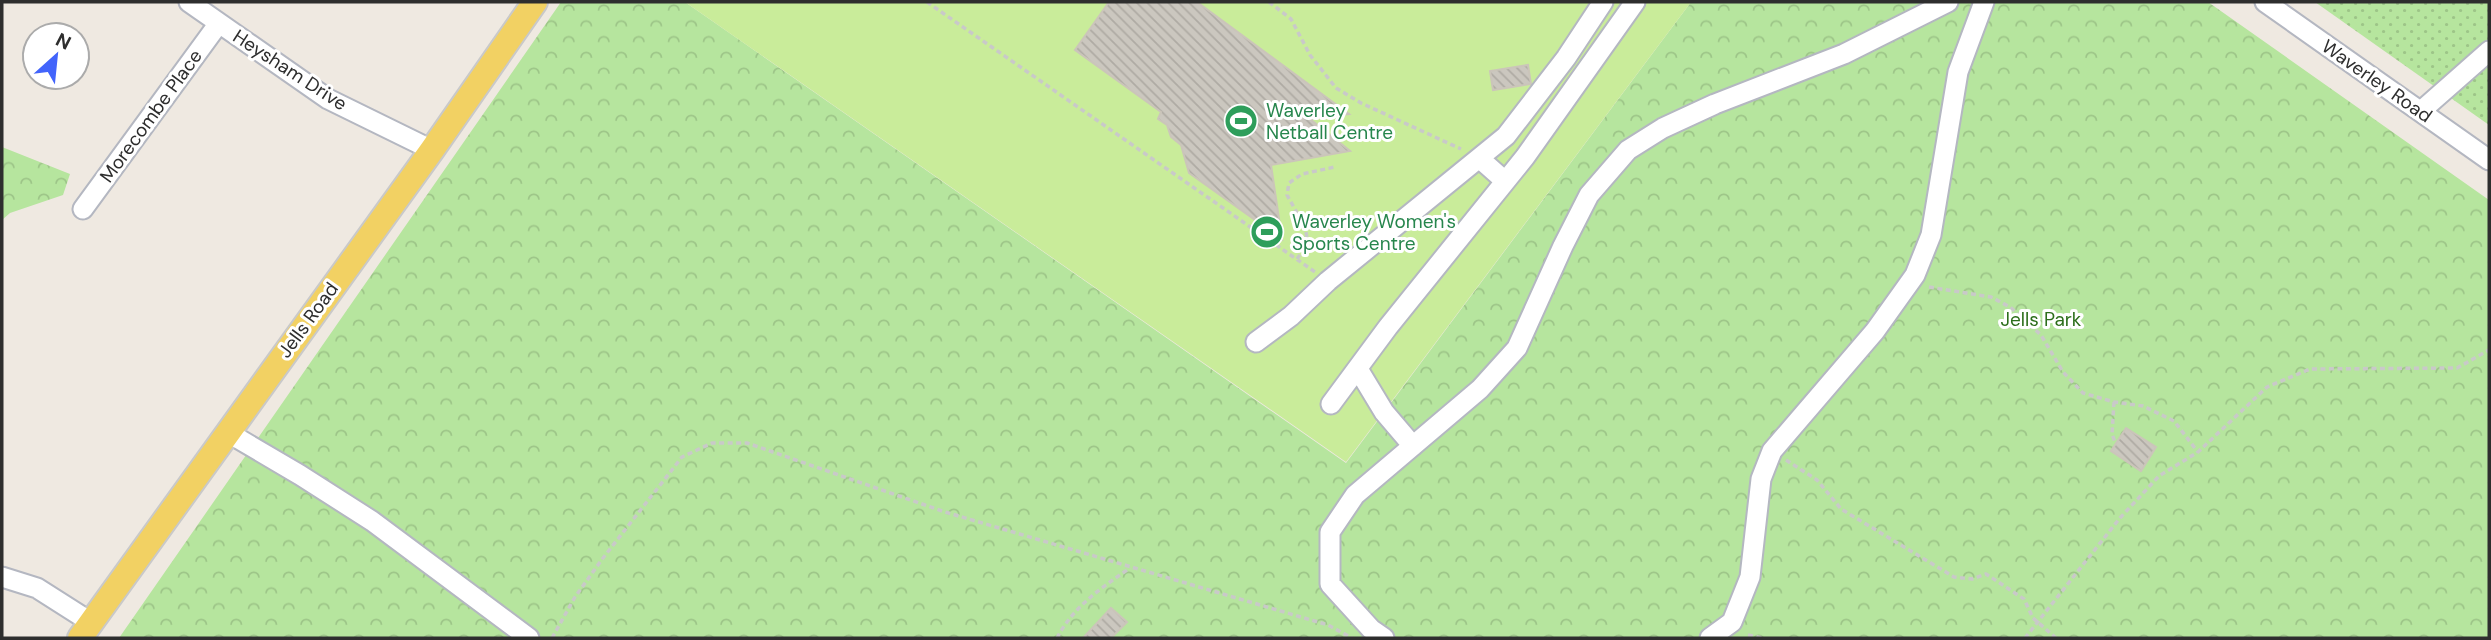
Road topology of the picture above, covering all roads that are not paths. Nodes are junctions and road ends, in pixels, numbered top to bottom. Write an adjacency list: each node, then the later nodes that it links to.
1 (189, 2): 8 (street, Heysham Drive)
2 (535, 2): 11 (main road, Jells Road)
3 (1603, 2): 12 (street)
4 (1635, 2): 14 (street)
5 (1948, 2): 20 (street)
6 (1984, 2): 25 (street)
7 (2266, 2): 10 (street, Waverley Road)
8 (219, 23): 11 (street, Heysham Drive); 15 (street, Morecombe Place)
9 (2489, 51): 10 (street)
10 (2421, 111): 13 (street, Waverley Road)
11 (432, 150): 19 (main road, Jells Road)
12 (1479, 158): 14 (street); 16 (street)
13 (2489, 160)
14 (1505, 181): 17 (street)
15 (83, 209)
16 (1256, 342)
17 (1358, 369): 18 (street); 20 (street)
18 (1331, 404)
19 (227, 432): 22 (main road, Jells Road); 23 (street)
20 (1413, 446): 24 (street)
21 (2, 577): 22 (street)
22 (86, 630)
23 (529, 638)
24 (1384, 638)
25 (1710, 638)

